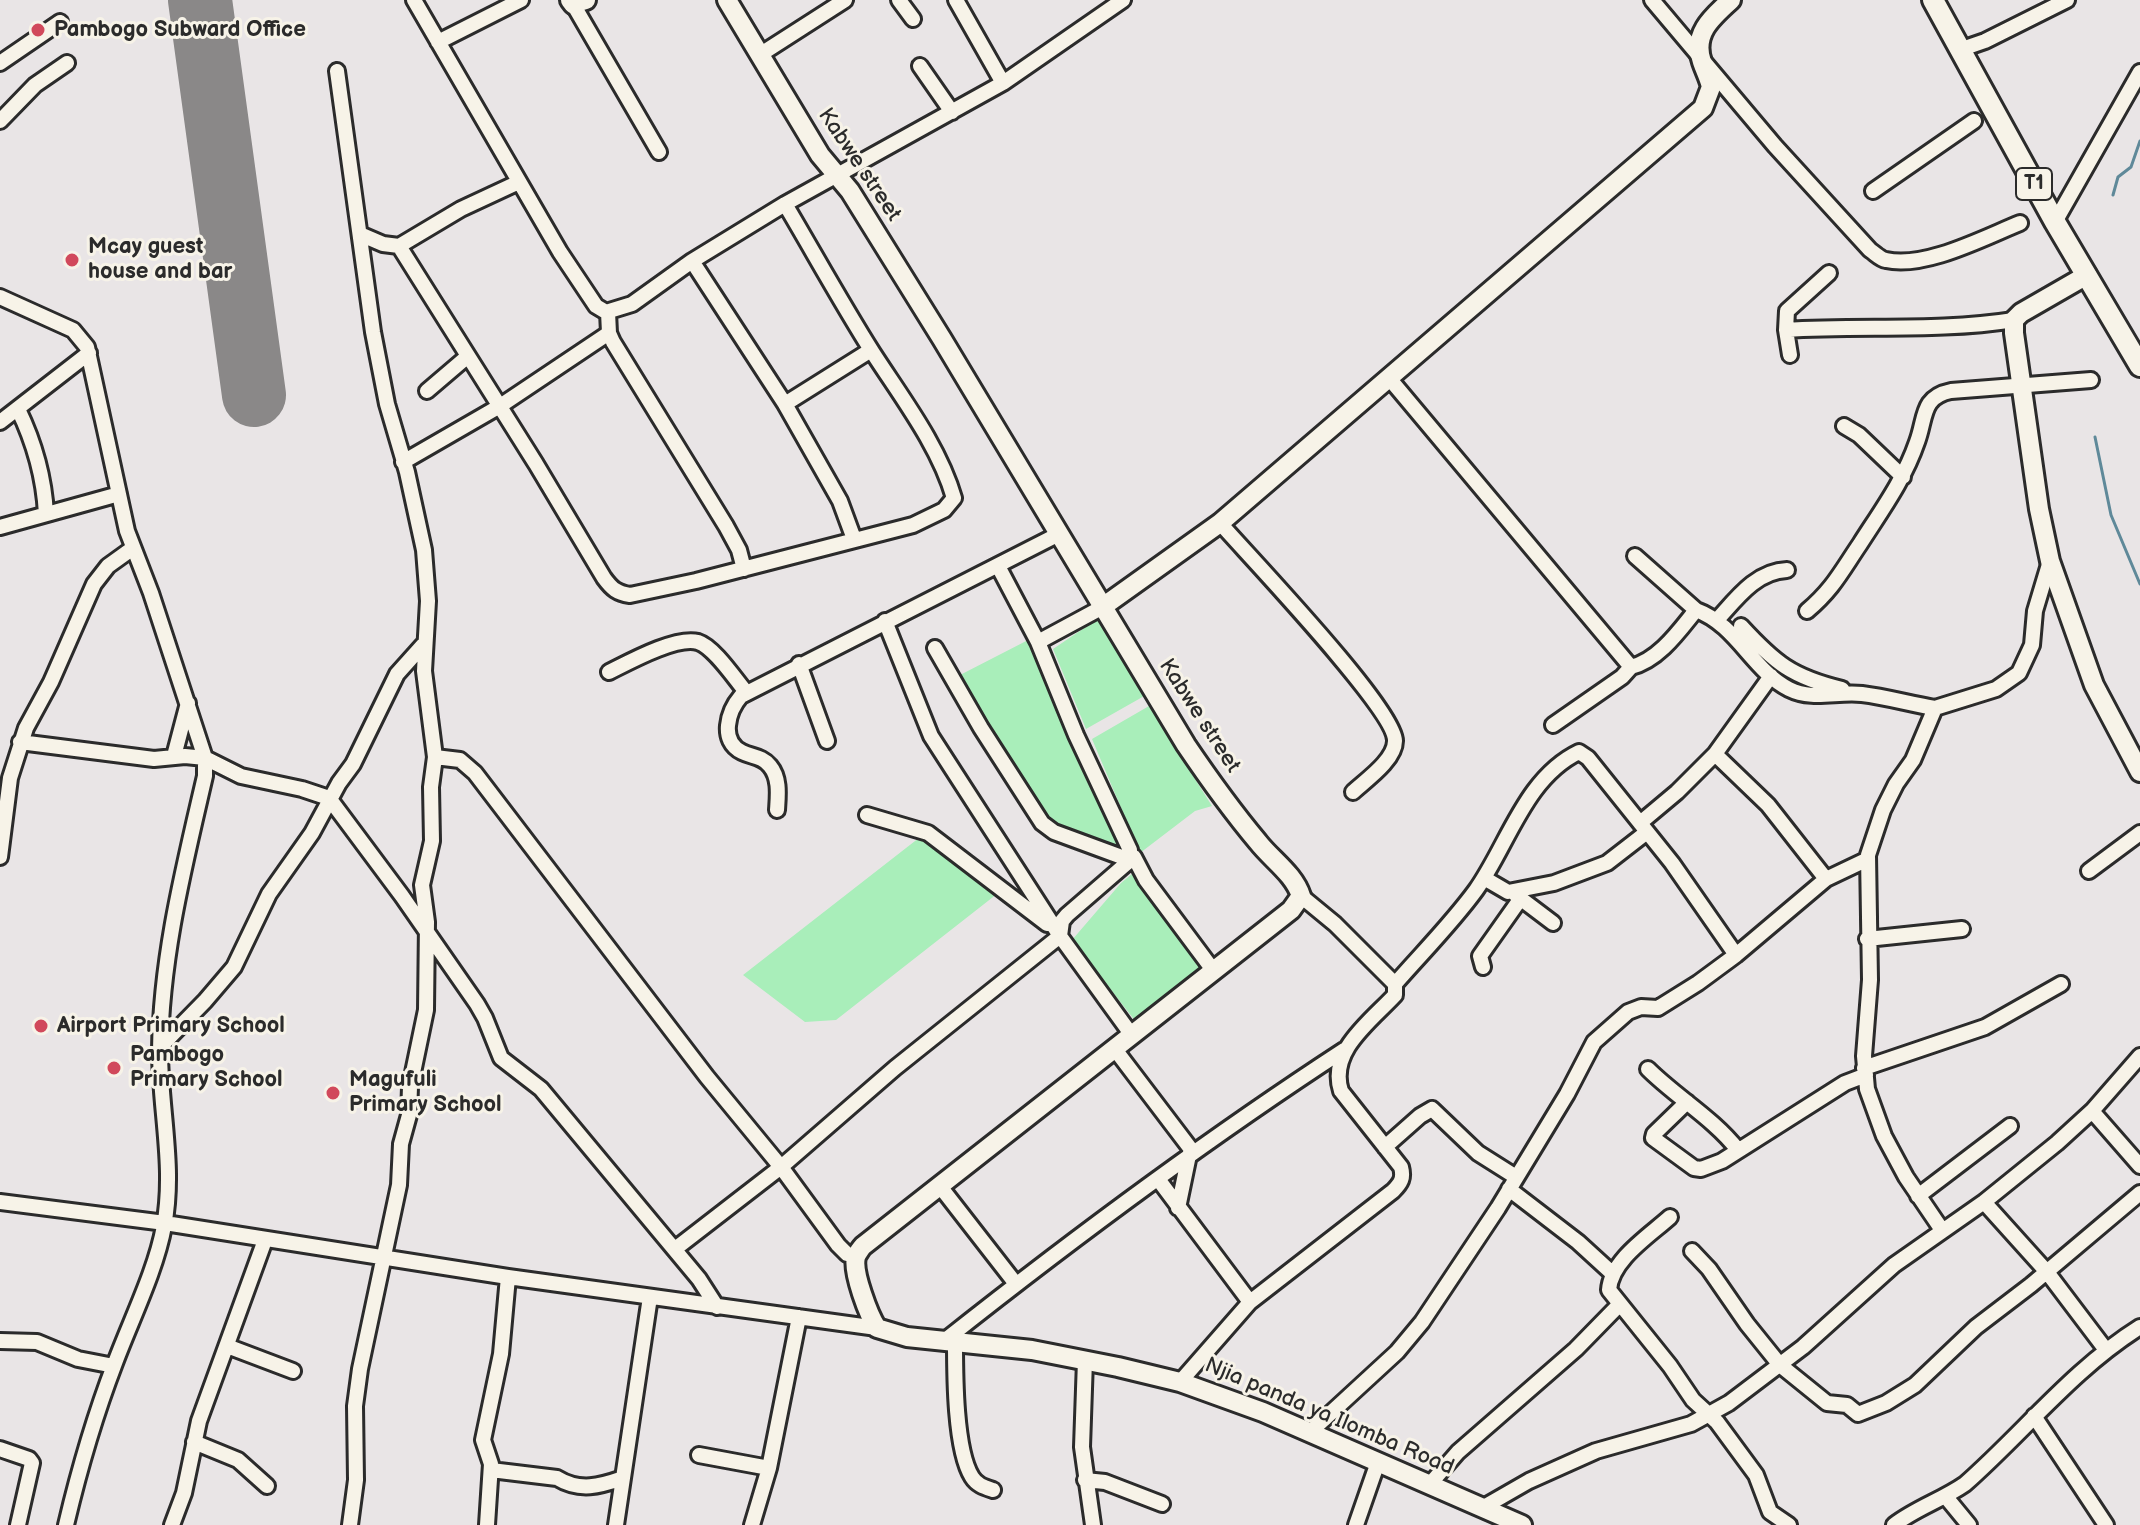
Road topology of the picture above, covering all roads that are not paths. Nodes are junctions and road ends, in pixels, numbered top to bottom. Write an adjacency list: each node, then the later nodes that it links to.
1 (414, 0): 15 (street)
2 (521, 0): 15 (street)
3 (727, 0): 17 (main road, Kabwe street)
4 (845, 0): 17 (street)
5 (899, 0): 13 (street)
6 (956, 0): 24 (street)
7 (1123, 0): 24 (street)
8 (1652, 0): 18 (street)
9 (1731, 0): 18 (main road)
10 (1933, 0): 16 (highway, T1)
11 (2067, 0): 16 (street)
12 (576, 1): 28 (street)
13 (913, 19)
14 (60, 22): 19 (street)
15 (438, 42): 30 (street)
16 (1959, 50): 33 (highway, T1)
17 (761, 54): 29 (main road, Kabwe street)
18 (1700, 58): 34 (street); 50 (main road)
19 (0, 63)
20 (67, 63): 26 (street)
21 (920, 66): 25 (street)
22 (337, 71): 35 (street)
23 (2140, 72): 33 (street)
24 (1003, 83): 25 (street)
25 (952, 112): 29 (street)
26 (0, 121)
27 (1974, 121): 31 (street)
28 (659, 152)
29 (836, 176): 32 (street); 65 (main road, Kabwe street)
30 (519, 182): 36 (street); 41 (street)
31 (1873, 191)
32 (785, 204): 37 (street); 45 (street)
33 (2055, 222): 39 (highway, T1)
34 (2020, 223)
35 (362, 235): 36 (street); 59 (street)
36 (399, 246): 48 (street)
37 (692, 261): 41 (street); 54 (street)
38 (1829, 273): 43 (street)
39 (2087, 275): 42 (main road); 49 (highway, T1)
40 (1, 299): 46 (street)
41 (608, 312): 44 (street)
42 (2014, 320): 43 (street); 52 (main road)
43 (1786, 330): 47 (street)
44 (609, 333): 55 (street); 71 (street)
45 (871, 350): 54 (street); 66 (street)
46 (89, 353): 56 (street); 61 (street)
47 (1790, 355)
48 (468, 356): 53 (street); 55 (street)
49 (2140, 366)
50 (1389, 378): 63 (main road); 83 (street)
51 (2091, 380): 52 (street)
52 (2021, 387): 60 (street); 69 (main road)
53 (427, 391)
54 (785, 404): 66 (street)
55 (500, 406): 59 (street); 71 (street)
56 (18, 409): 57 (street); 62 (street)
57 (0, 422)
58 (1844, 426): 60 (street)
59 (403, 462): 80 (street)
60 (1903, 477): 75 (street)
61 (119, 494): 62 (street); 67 (street)
62 (46, 514): 64 (street)
63 (1220, 523): 73 (main road); 98 (street)
64 (0, 527)
65 (1059, 534): 70 (street); 73 (main road, Kabwe street)
66 (854, 539): 71 (street)
67 (133, 548): 88 (street); 92 (street)
68 (1635, 556): 74 (street)
69 (2050, 561): 89 (street); 97 (main road)
70 (998, 566): 77 (street); 79 (street)
71 (744, 569)
72 (1787, 570): 76 (street)
73 (1101, 608): 79 (street); 111 (main road, Kabwe street)
74 (1696, 610): 76 (street); 83 (street)
75 (1807, 611)
76 (1717, 620): 85 (street)
77 (885, 621): 82 (street); 114 (street)
78 (1741, 626): 87 (street)
79 (1038, 642): 105 (street)
80 (423, 645): 95 (street); 99 (street)
81 (935, 648): 105 (street)
82 (799, 664): 86 (street); 91 (street)
83 (1631, 667): 90 (street)
84 (609, 672): 86 (street)
85 (1771, 676): 87 (street); 93 (street)
86 (746, 692): 100 (street)
87 (1858, 693): 89 (street)
88 (188, 702): 94 (street); 96 (street)
89 (1935, 708): 106 (street)
90 (1553, 725)
91 (827, 741)
92 (20, 742): 94 (street); 104 (street)
93 (1715, 754): 102 (street); 109 (street)
94 (174, 756): 96 (street)
95 (435, 757): 115 (street); 136 (street)
96 (205, 758): 99 (street); 123 (street)
97 (2140, 772)
98 (1353, 792)
99 (329, 798): 115 (street); 123 (street)
100 (777, 810)
101 (867, 815): 114 (street)
102 (1644, 828): 108 (street); 110 (street); 117 (street)
103 (2140, 833): 107 (street)
104 (0, 857)
105 (1132, 859): 114 (street); 119 (street)
106 (1868, 859): 109 (street); 116 (street)
107 (2089, 871)
108 (1484, 878): 110 (street); 120 (street)
109 (1826, 879): 117 (street)
110 (1515, 895): 112 (street); 118 (street)
111 (1301, 896): 119 (main road); 120 (street)
112 (1553, 923)
113 (1962, 929): 116 (street)
114 (1056, 930): 122 (street); 136 (street)
115 (427, 935): 149 (street); 152 (street)
116 (1867, 939): 128 (street)
117 (1736, 955): 138 (street)
118 (1483, 967)
119 (1213, 970): 122 (main road)
120 (1395, 984): 125 (street)
121 (2061, 984): 128 (street)
122 (1131, 1034): 124 (main road)
123 (160, 1047): 146 (street)
124 (1114, 1048): 134 (street); 139 (main road)
125 (1345, 1050): 132 (street); 134 (street)
126 (2140, 1056): 130 (street)
127 (1648, 1069): 129 (street)
128 (1865, 1072): 133 (street); 141 (street)
129 (1687, 1102): 133 (street); 133 (street)
130 (2092, 1111): 135 (street); 143 (street)
131 (2010, 1126): 141 (street)
132 (1385, 1147): 138 (street); 158 (street)
133 (1738, 1150)
134 (1191, 1153): 137 (street); 144 (street)
135 (2140, 1166)
136 (781, 1167): 149 (street); 151 (street)
137 (1158, 1179): 144 (street); 156 (street)
138 (1512, 1183): 154 (street); 175 (street)
139 (939, 1185): 151 (main road); 156 (street)
140 (2140, 1193): 153 (street)
141 (1918, 1196): 147 (street)
142 (0, 1202): 146 (street)
143 (1984, 1202): 147 (street); 153 (street)
144 (1178, 1208): 158 (street)
145 (1670, 1217): 154 (street)
146 (165, 1223): 148 (street); 170 (street)
147 (1942, 1230): 169 (street)
148 (265, 1240): 152 (street); 166 (street)
149 (675, 1249): 160 (street)
150 (1692, 1251): 169 (street)
151 (856, 1256): 163 (main road)
152 (382, 1258): 155 (street); 193 (street)
153 (2047, 1272): 167 (street); 169 (street)
154 (1613, 1274): 159 (street)
155 (508, 1277): 157 (street); 181 (street)
156 (1016, 1284): 165 (street)
157 (650, 1297): 160 (street); 182 (street)
158 (1250, 1302): 172 (street)
159 (1619, 1305): 173 (street); 184 (street)
160 (717, 1307): 161 (street)
161 (799, 1317): 163 (street); 180 (street)
162 (2140, 1327): 167 (street)
163 (877, 1328): 165 (main road, Njia panda ya Ilomba Road)
164 (0, 1341): 170 (street)
165 (950, 1341): 168 (main road, Njia panda ya Ilomba Road); 186 (street)
166 (227, 1346): 171 (street); 176 (street)
167 (2106, 1350): 174 (street)
168 (1085, 1360): 172 (main road, Njia panda ya Ilomba Road); 183 (street)
169 (1780, 1365): 173 (street)
170 (114, 1366): 191 (street)
171 (293, 1371)
172 (1180, 1382): 175 (main road, Njia panda ya Ilomba Road)
173 (1710, 1416): 189 (street); 200 (street)
174 (2034, 1416): 187 (street); 203 (street)
175 (1309, 1433): 179 (main road, Njia panda ya Ilomba Road)
176 (194, 1442): 185 (street); 192 (street)
177 (0, 1449): 190 (street)
178 (699, 1455): 180 (street)
179 (1378, 1462): 184 (main road, Njia panda ya Ilomba Road); 198 (street)
180 (769, 1468): 196 (street)
181 (491, 1470): 182 (street); 194 (street)
182 (623, 1478): 195 (street)
183 (1085, 1480): 188 (street); 197 (street)
184 (1430, 1484): 189 (main road, Njia panda ya Ilomba Road)
185 (267, 1486)
186 (993, 1490)
187 (1946, 1497): 201 (street); 202 (street)
188 (1162, 1504)
189 (1482, 1508): 199 (main road, Njia panda ya Ilomba Road)
190 (18, 1525)
191 (66, 1525)
192 (172, 1525)
193 (350, 1525)
194 (487, 1525)
195 (616, 1525)
196 (752, 1525)
197 (1093, 1525)
198 (1356, 1525)
199 (1522, 1525)
200 (1789, 1525)
201 (1894, 1525)
202 (1969, 1525)
203 (2106, 1525)

